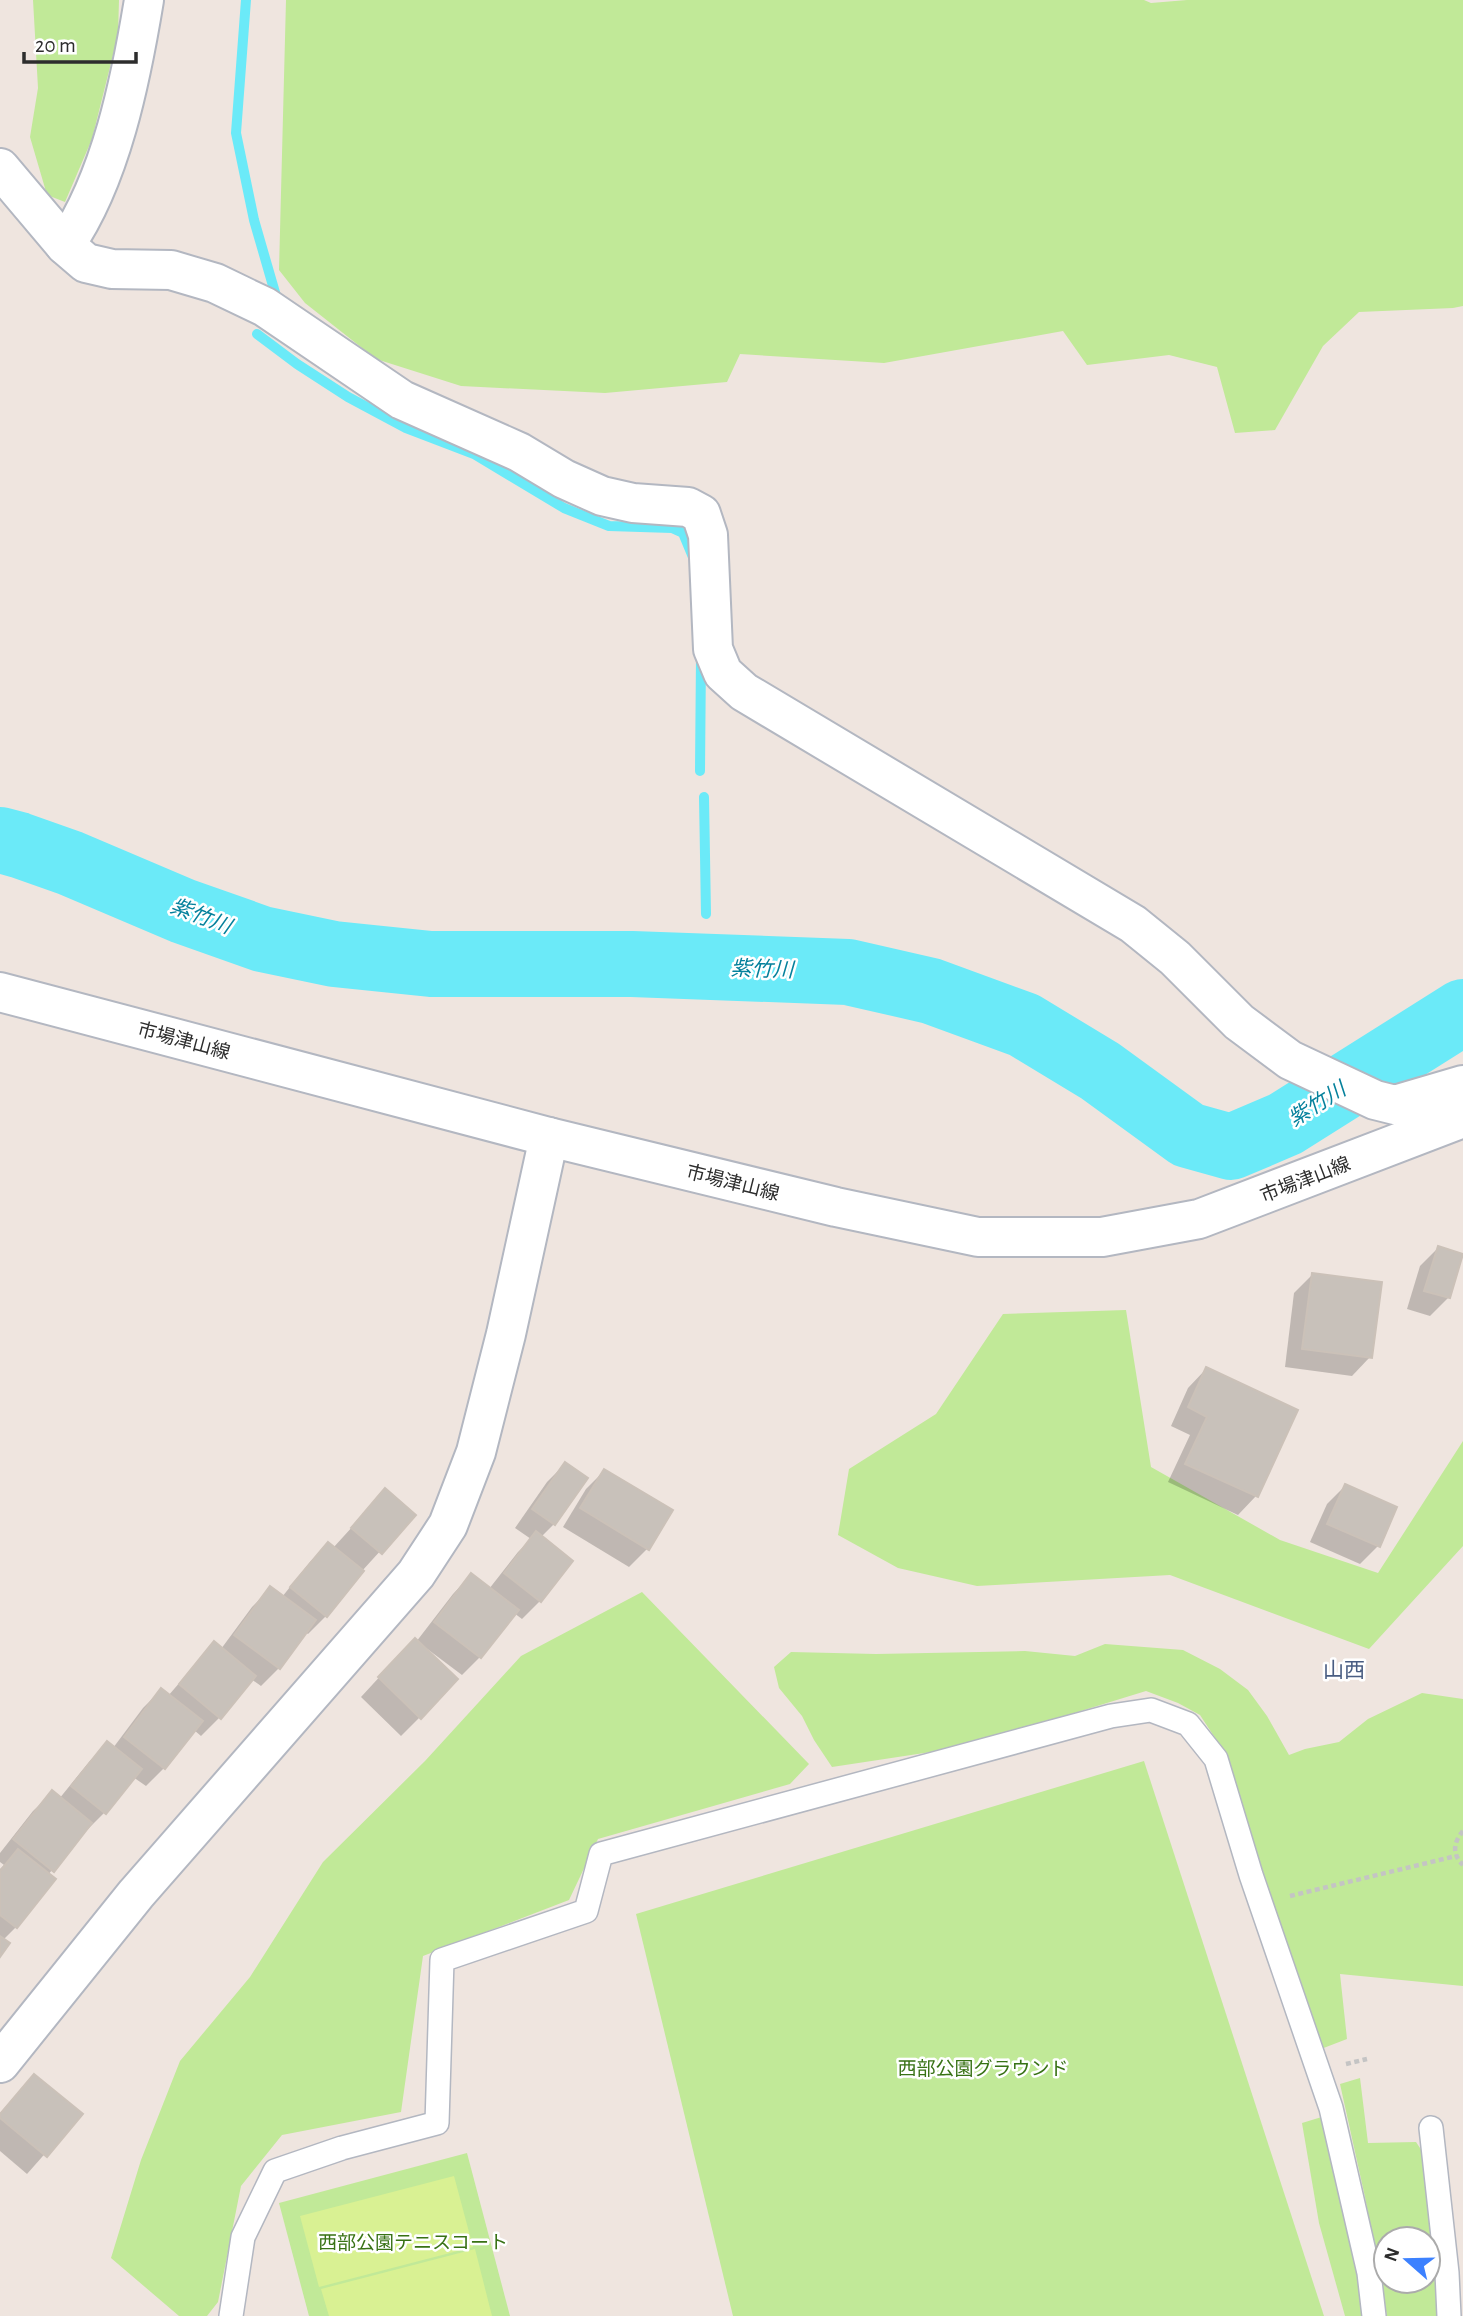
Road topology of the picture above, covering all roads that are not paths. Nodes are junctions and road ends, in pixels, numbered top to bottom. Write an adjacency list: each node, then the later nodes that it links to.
1 (144, 0): 3 (street)
2 (0, 168): 3 (street)
3 (65, 245): 5 (street)
4 (0, 992): 7 (street, 市場津山線)
5 (1463, 1085)
6 (1463, 1118): 7 (street, 市場津山線)
7 (549, 1137): 8 (street)
8 (0, 2063)
9 (1431, 2128): 12 (lane)
10 (231, 2316): 11 (lane)
11 (1374, 2316)
12 (1449, 2316)

